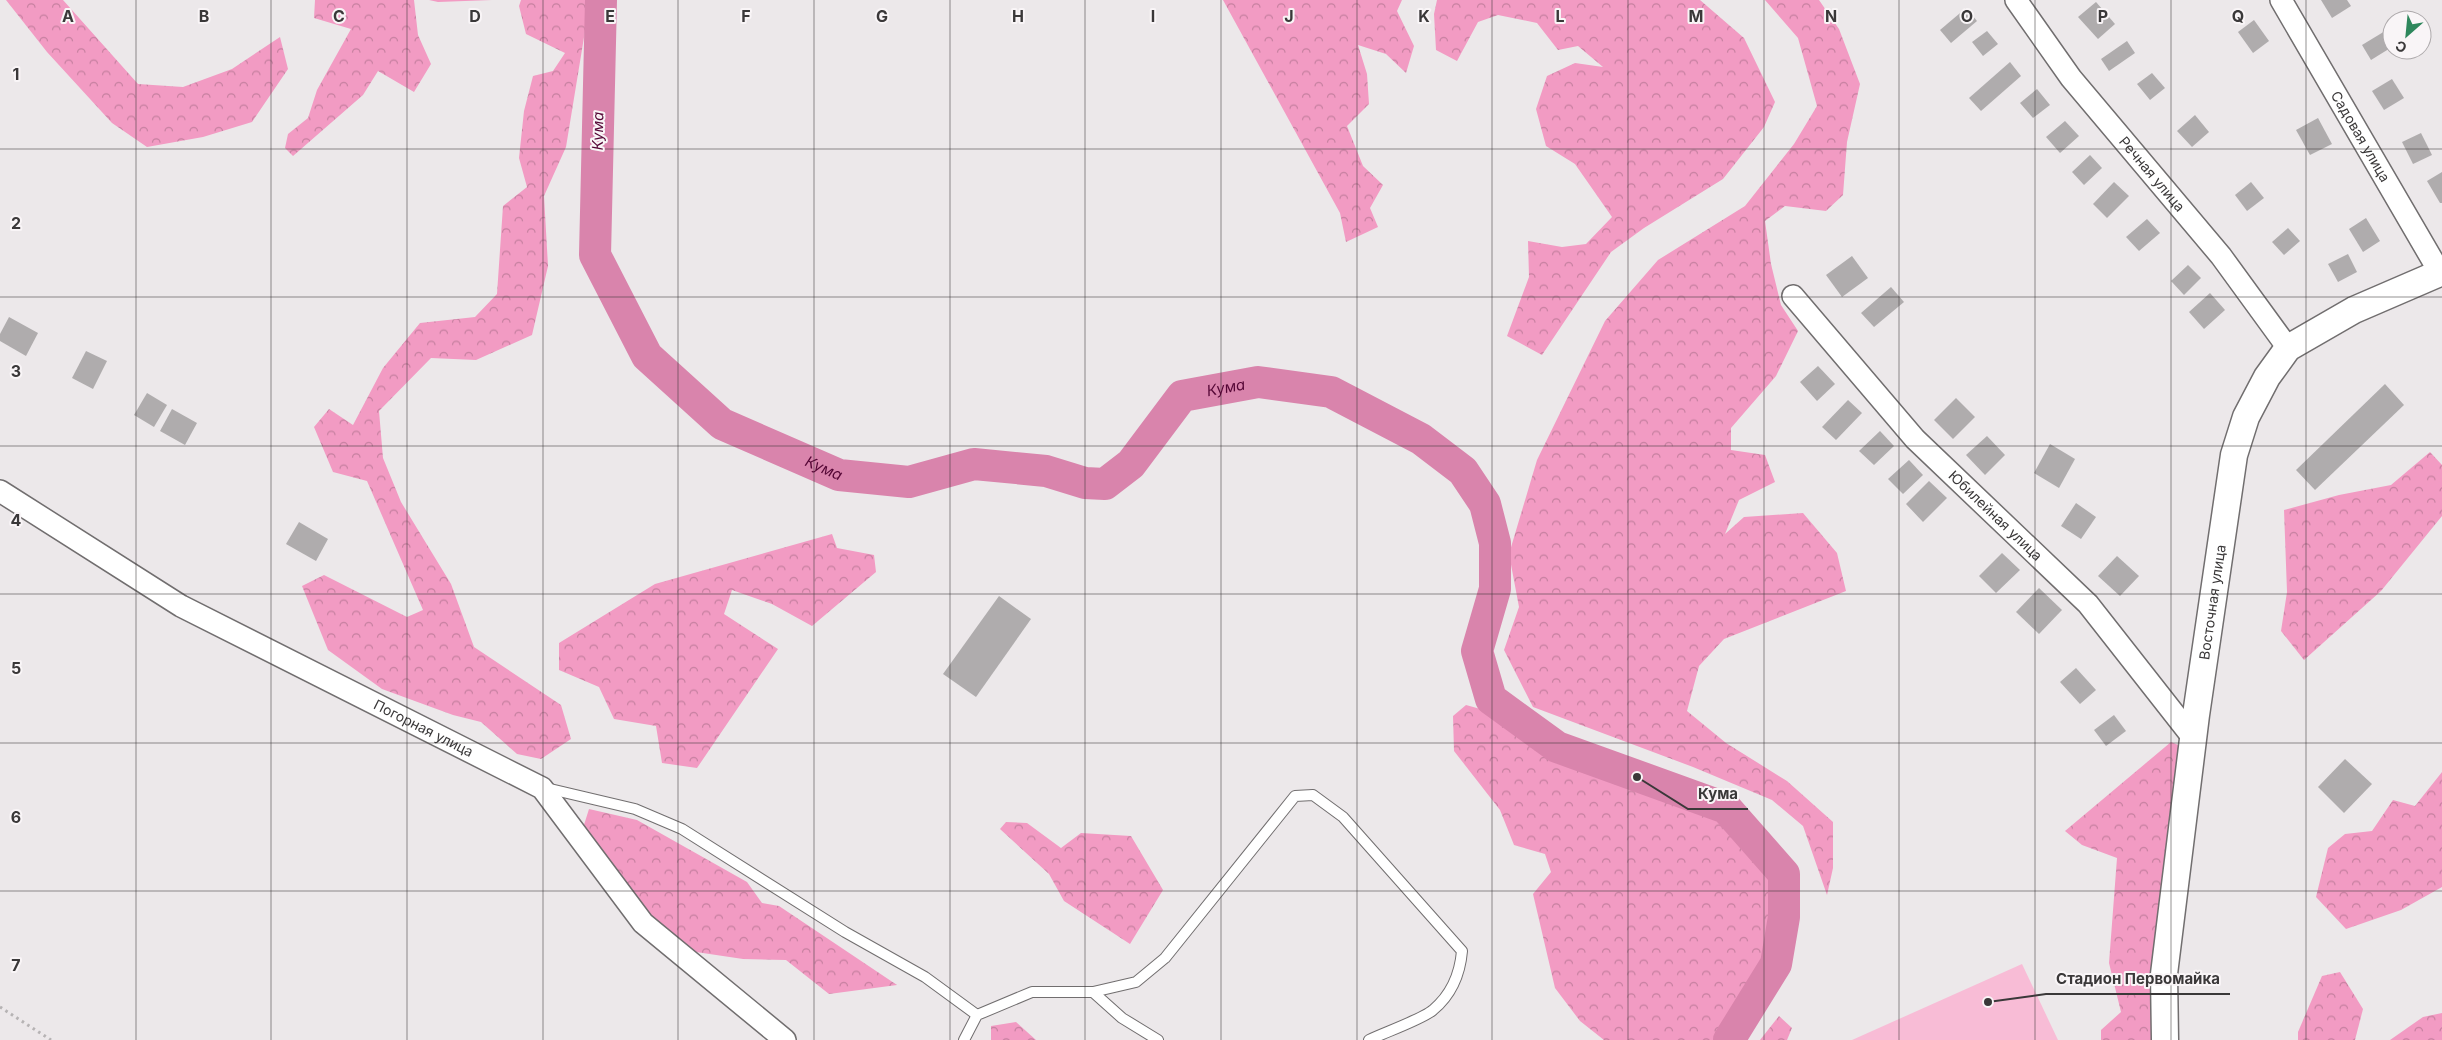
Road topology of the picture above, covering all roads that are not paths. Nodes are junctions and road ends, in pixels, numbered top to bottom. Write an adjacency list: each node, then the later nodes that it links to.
1 (2016, 0): 5 (street, Речная улица)
2 (2281, 0): 3 (street, Садовая улица)
3 (2441, 272): 5 (street, Восточная улица)
4 (1793, 296): 7 (street, Юбилейная улица)
5 (2288, 348): 7 (street, Восточная улица)
6 (0, 491): 8 (street, Погорная улица)
7 (2194, 739): 15 (street, Восточная улица)
8 (542, 788): 10 (lane); 11 (street, Погорная улица)
9 (1093, 992): 10 (lane); 13 (lane); 14 (lane)
10 (978, 1015): 12 (lane)
11 (785, 1040)
12 (964, 1040)
13 (1158, 1040)
14 (1369, 1040)
15 (2164, 1040)

